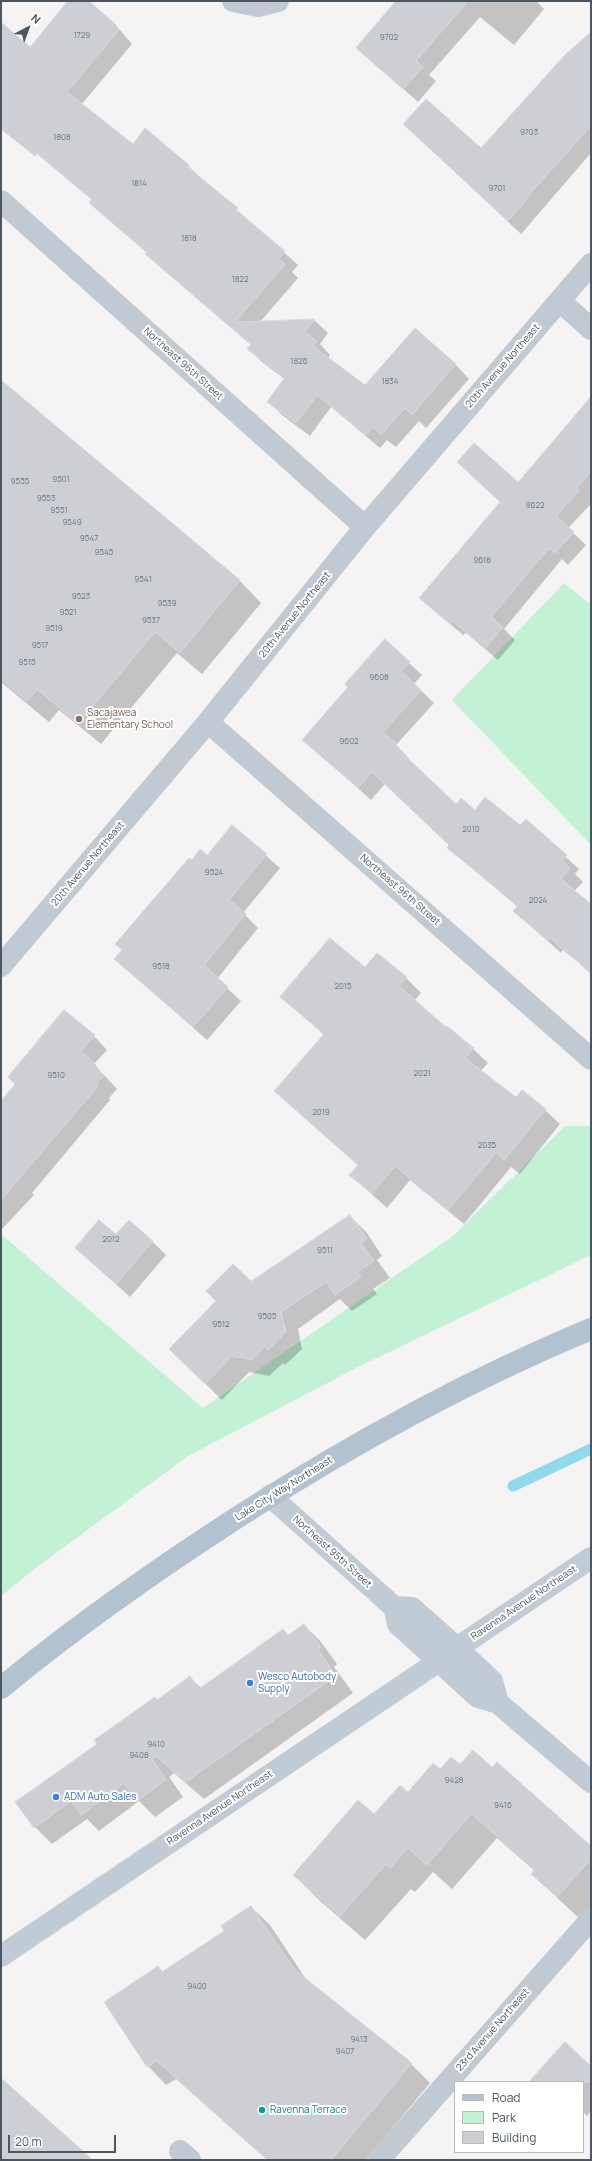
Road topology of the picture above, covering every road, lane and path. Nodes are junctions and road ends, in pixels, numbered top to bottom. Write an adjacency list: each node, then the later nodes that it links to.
1 (233, 1): 2 (street)
2 (268, 4)
3 (1, 201): 7 (street, Northeast 96th Street)
4 (591, 264): 5 (street, 20th Avenue Northeast)
5 (560, 301): 6 (street); 7 (street, 20th Avenue Northeast)
6 (591, 329)
7 (365, 527): 8 (street, 20th Avenue Northeast)
8 (208, 722): 9 (street, 20th Avenue Northeast); 10 (street, Northeast 96th Street)
9 (1, 966)
10 (591, 1059)
11 (591, 1329): 12 (main road, Lake City Way Northeast)
12 (270, 1496): 14 (street, Northeast 95th Street); 17 (main road, Lake City Way Northeast)
13 (591, 1558): 15 (street, Ravenna Avenue Northeast)
14 (394, 1607): 15 (street); 16 (street)
15 (458, 1648): 18 (street)
16 (439, 1661): 18 (street); 21 (street, Ravenna Avenue Northeast)
17 (1, 1688)
18 (498, 1703): 19 (street)
19 (591, 1782)
20 (591, 1919): 22 (street, 23rd Avenue Northeast)
21 (1, 1956)
22 (379, 2160)

